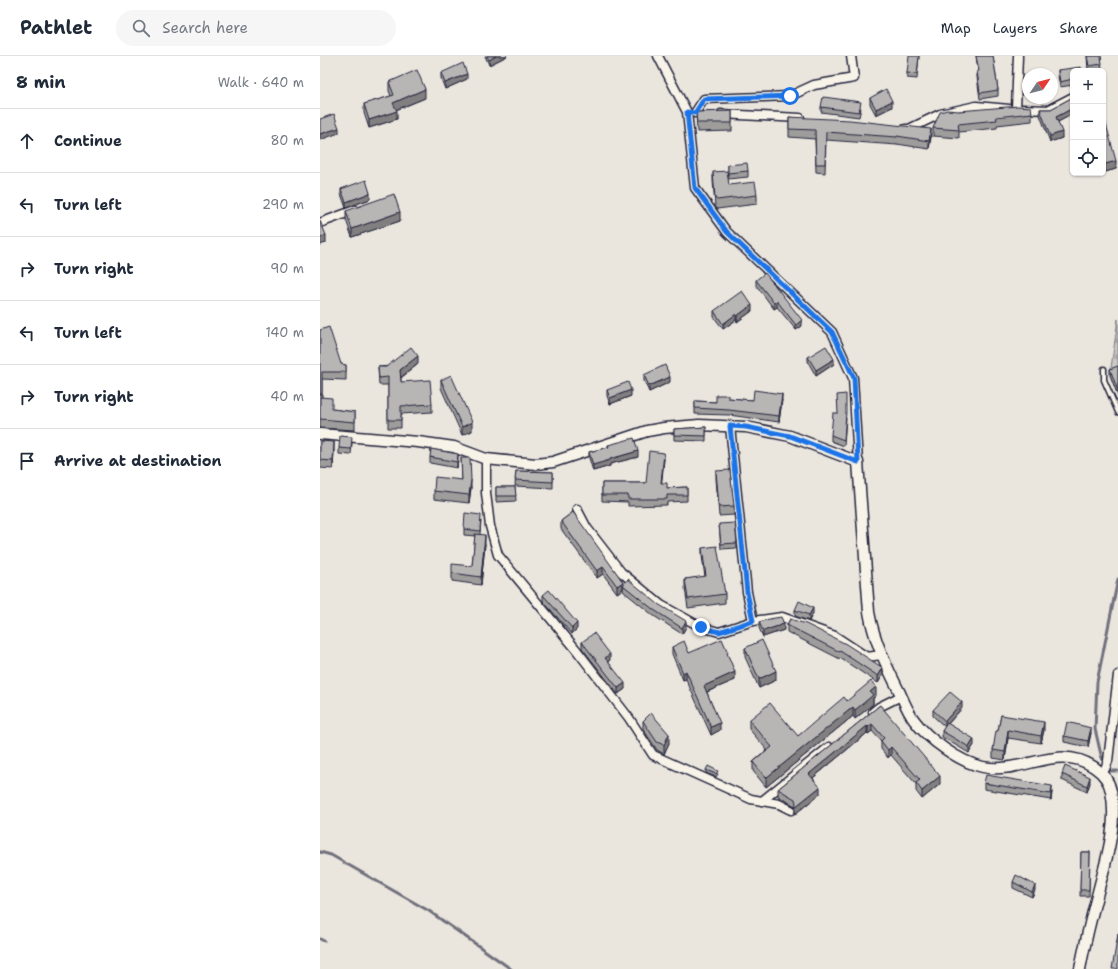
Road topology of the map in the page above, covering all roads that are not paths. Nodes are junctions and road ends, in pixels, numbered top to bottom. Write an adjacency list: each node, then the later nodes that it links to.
1 (658, 56): 6 (street)
2 (851, 56): 6 (street)
3 (1018, 56): 5 (street)
4 (1070, 99): 5 (street)
5 (1016, 109): 8 (street)
6 (699, 113): 7 (street); 16 (street)
7 (809, 119)
8 (893, 127)
9 (362, 208): 10 (street)
10 (320, 223)
11 (1104, 369): 12 (lane)
12 (1118, 412)
13 (730, 426): 15 (street); 16 (street); 18 (street)
14 (320, 434): 15 (street)
15 (486, 459): 26 (street)
16 (858, 462): 19 (street)
17 (577, 509): 18 (street)
18 (753, 621): 19 (street)
19 (881, 655): 21 (street)
20 (1118, 675): 23 (street)
21 (901, 696): 22 (street); 25 (street)
22 (866, 717)
23 (1115, 731): 25 (street)
24 (836, 742): 26 (street)
25 (1104, 768): 28 (street)
26 (762, 801): 27 (street)
27 (790, 810)
28 (1080, 969)

